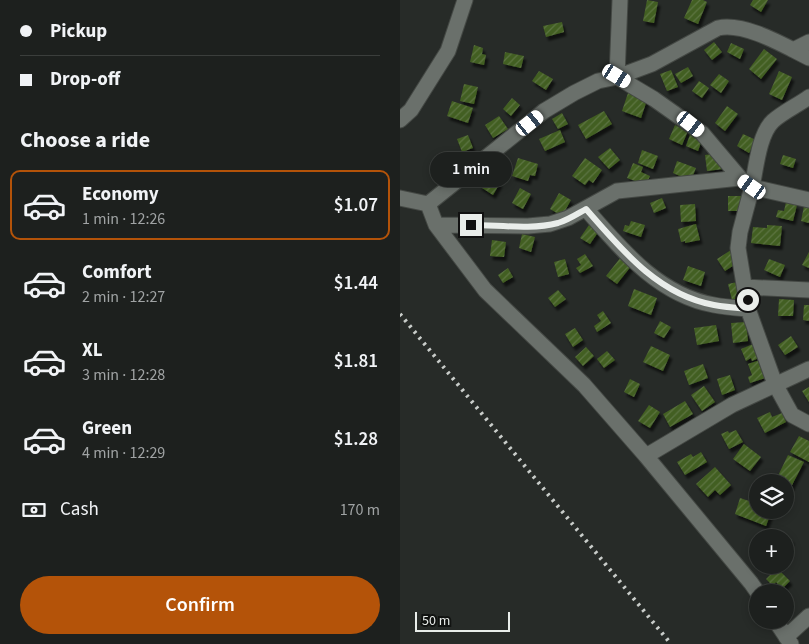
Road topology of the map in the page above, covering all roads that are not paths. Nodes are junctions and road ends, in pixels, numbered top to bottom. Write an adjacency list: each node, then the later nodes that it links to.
1 (465, 0): 8 (street)
2 (620, 0): 6 (street)
3 (809, 42): 4 (street)
4 (793, 50): 5 (street); 6 (street)
5 (809, 58)
6 (617, 76): 9 (street); 12 (street)
7 (809, 97): 9 (street)
8 (400, 120)
9 (746, 182): 11 (street); 13 (street); 15 (street)
10 (400, 198): 12 (street)
11 (809, 200)
12 (428, 204): 14 (street)
13 (586, 209): 14 (street); 17 (street)
14 (436, 225): 21 (street)
15 (745, 287): 16 (street); 17 (street)
16 (809, 290)
17 (748, 309): 19 (street)
18 (809, 369): 19 (street)
19 (775, 384): 20 (street); 21 (street)
20 (809, 424)
21 (646, 456): 22 (street)
22 (752, 584)
23 (809, 616): 25 (street)
24 (781, 629): 25 (street)
25 (788, 641)

